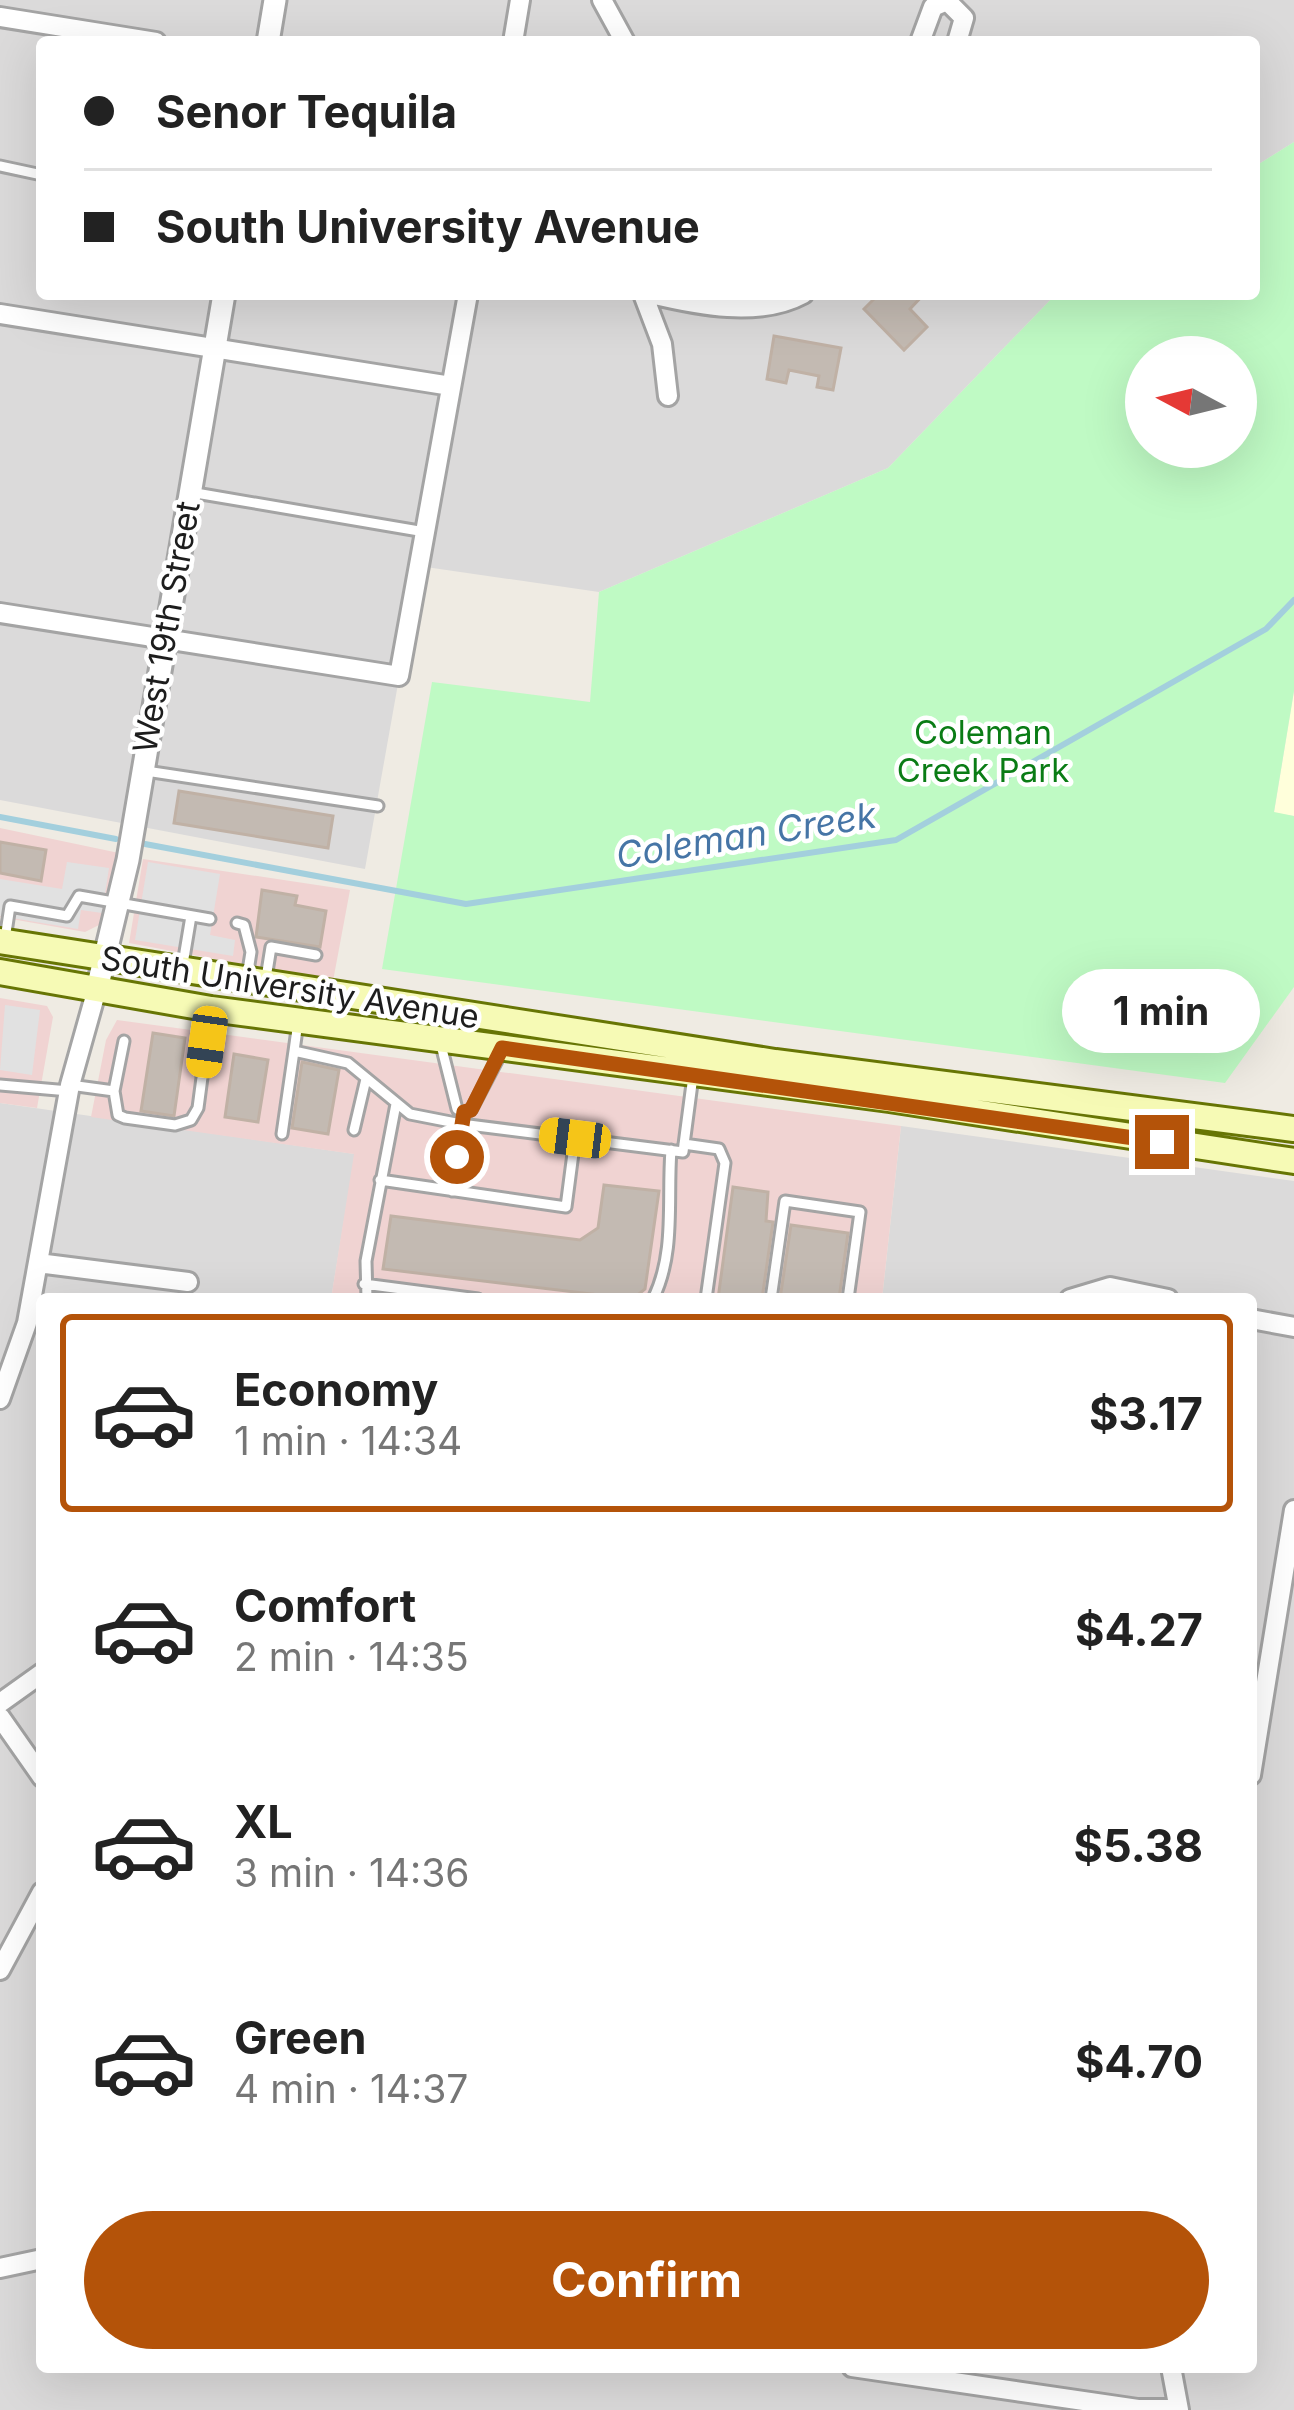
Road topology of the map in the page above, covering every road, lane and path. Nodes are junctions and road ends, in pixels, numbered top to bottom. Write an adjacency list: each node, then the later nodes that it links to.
1 (275, 0): 7 (street)
2 (520, 0): 8 (street)
3 (602, 0): 9 (street)
4 (928, 4): 10 (street); 11 (street)
5 (0, 17): 6 (street)
6 (118, 36)
7 (269, 36)
8 (514, 36)
9 (622, 36)
10 (921, 36)
11 (959, 36)
12 (0, 166): 13 (lane)
13 (36, 174)
14 (223, 300): 20 (street, West 19th Street)
15 (467, 300): 21 (street)
16 (649, 300): 22 (street)
17 (696, 300): 18 (street)
18 (788, 300)
19 (0, 314): 20 (street)
20 (215, 346): 21 (street); 23 (street, West 19th Street)
21 (452, 386): 24 (street)
22 (668, 396)
23 (190, 492): 24 (lane); 26 (street, West 19th Street)
24 (425, 532): 26 (street)
25 (0, 613): 26 (street)
26 (164, 640): 27 (street, West 19th Street)
27 (142, 770): 28 (lane); 29 (street, West 19th Street)
28 (378, 806)
29 (119, 904): 30 (lane); 31 (lane); 36 (street, West 19th Street)
30 (5, 906): 34 (lane)
31 (191, 916): 32 (lane); 37 (lane)
32 (211, 919)
33 (237, 923): 39 (lane)
34 (2, 941): 36 (main road, South University Avenue)
35 (316, 955): 39 (lane)
36 (106, 960): 37 (main road, South University Avenue); 40 (street, West 19th Street)
37 (182, 971): 39 (main road, South University Avenue)
38 (0, 973): 40 (main road, South University Avenue)
39 (256, 982): 54 (main road, South University Avenue)
40 (97, 989): 41 (main road, South University Avenue); 50 (street)
41 (212, 1010): 42 (main road, South University Avenue); 51 (lane)
42 (298, 1022): 43 (main road, South University Avenue); 46 (lane)
43 (440, 1040): 45 (main road, South University Avenue); 53 (lane)
44 (124, 1041): 51 (lane)
45 (502, 1048): 47 (main road, South University Avenue); 53 (lane)
46 (294, 1051): 48 (lane); 56 (lane)
47 (693, 1075): 58 (lane); 60 (main road, South University Avenue)
48 (366, 1078): 52 (lane); 55 (lane)
49 (0, 1085): 50 (lane)
50 (69, 1088): 51 (lane); 63 (street)
51 (114, 1090)
52 (396, 1104): 53 (lane); 61 (lane)
53 (462, 1118): 57 (lane); 62 (lane)
54 (1294, 1129)
55 (354, 1130)
56 (282, 1134)
57 (575, 1138): 59 (lane); 62 (lane)
58 (684, 1144): 59 (lane); 69 (lane)
59 (671, 1150): 68 (lane)
60 (1294, 1161)
61 (380, 1180): 62 (lane); 65 (lane)
62 (452, 1191)
63 (38, 1263): 64 (street); 76 (street)
64 (188, 1282)
65 (364, 1283): 66 (lane); 67 (lane)
66 (366, 1293)
67 (435, 1293)
68 (656, 1293)
69 (707, 1293)
70 (772, 1293): 71 (lane)
71 (849, 1293)
72 (1090, 1293): 73 (street)
73 (1139, 1293)
74 (1257, 1320): 75 (street)
75 (1294, 1327)
76 (0, 1399)
77 (1294, 1510): 81 (street)
78 (36, 1677): 79 (street)
79 (0, 1703)
80 (0, 1718): 82 (street)
81 (1257, 1738)
82 (36, 1769)
83 (36, 1903): 84 (street)
84 (0, 1970)
85 (36, 2260): 86 (street)
86 (0, 2268)
87 (893, 2373): 89 (street)
88 (1172, 2373): 89 (street)
89 (1179, 2410)

